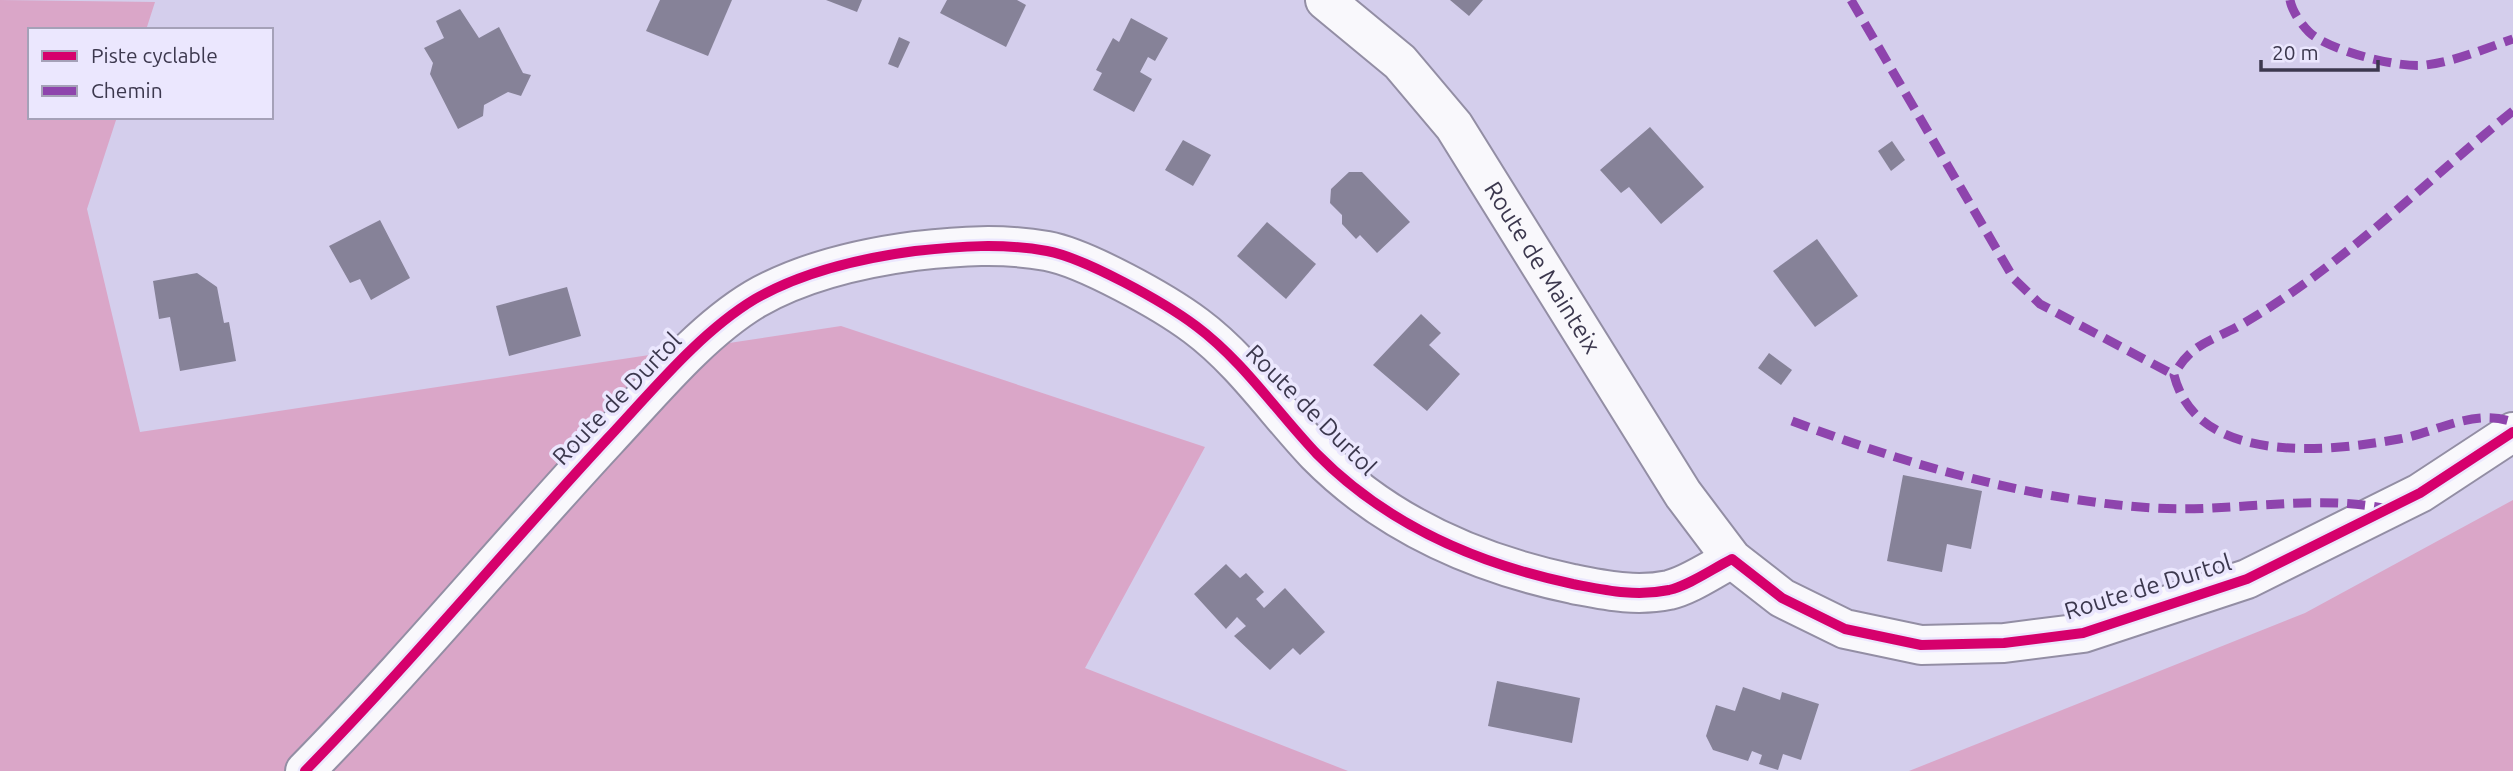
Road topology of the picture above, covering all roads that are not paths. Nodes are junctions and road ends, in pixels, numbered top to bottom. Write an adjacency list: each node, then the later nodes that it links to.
1 (1325, 0): 3 (street, Route de Mainteix)
2 (2513, 432): 3 (street, Route de Durtol)
3 (1732, 559): 4 (street, Route de Durtol)
4 (305, 771)

